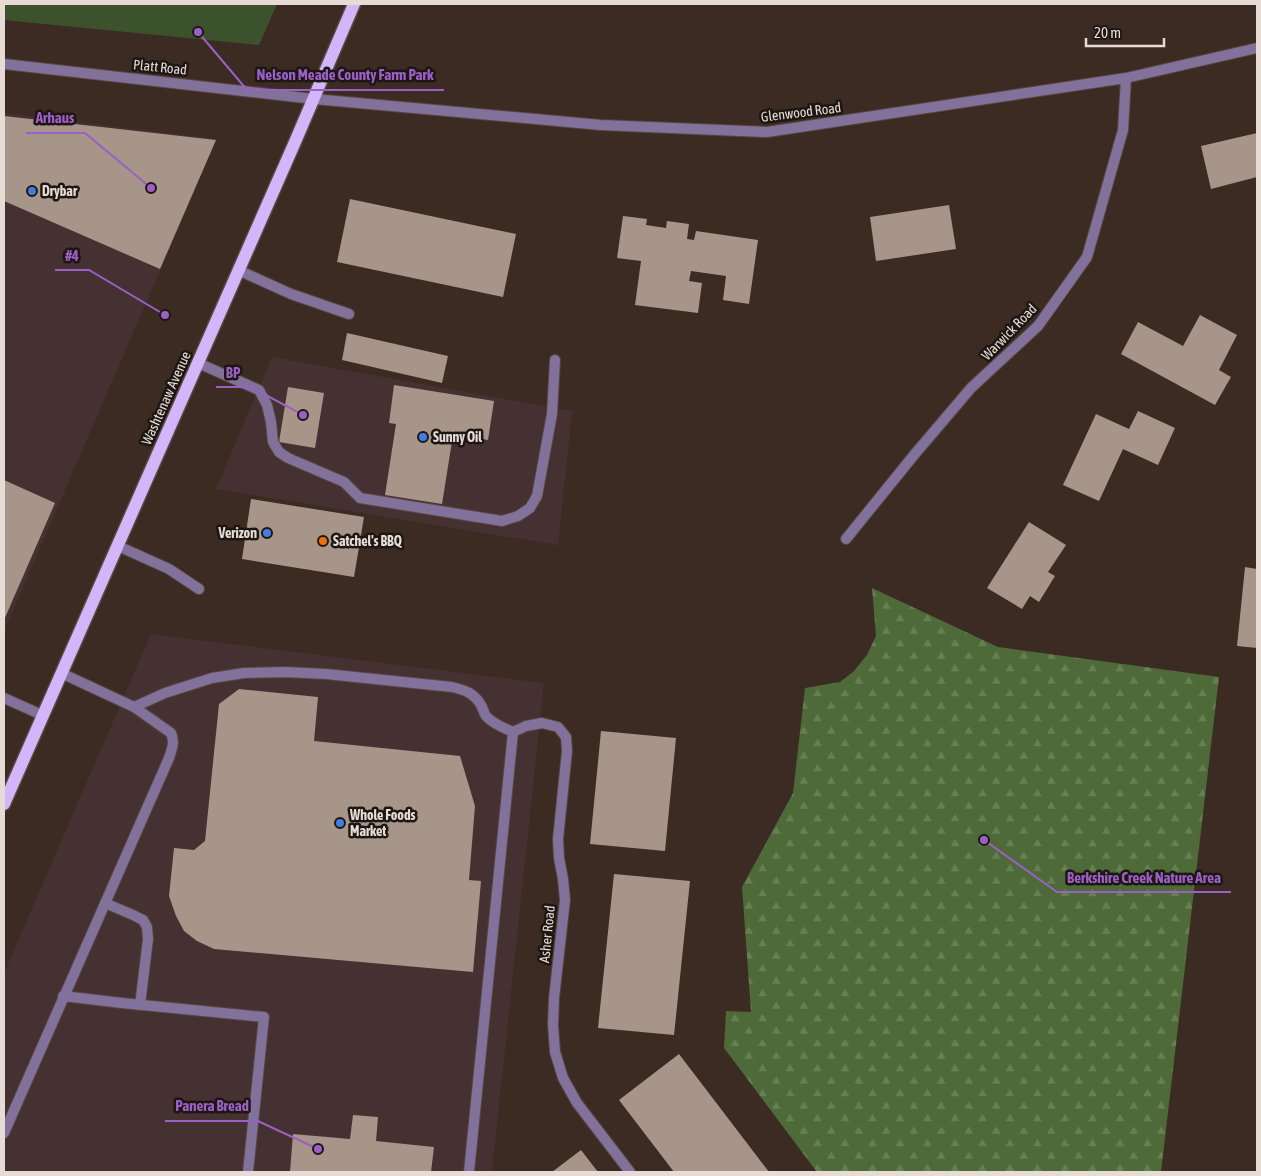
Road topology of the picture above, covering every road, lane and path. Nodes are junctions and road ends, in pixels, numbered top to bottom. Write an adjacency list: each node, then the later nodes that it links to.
1 (354, 4): 5 (main road, Washtenaw Avenue)
2 (1257, 48): 4 (street, Glenwood Road)
3 (4, 64): 5 (street, Platt Road)
4 (1126, 78): 5 (street, Glenwood Road); 10 (street, Warwick Road)
5 (314, 99): 6 (main road, Washtenaw Avenue)
6 (238, 270): 7 (street); 9 (main road, Washtenaw Avenue)
7 (349, 314)
8 (555, 360): 9 (street)
9 (198, 363): 11 (main road, Washtenaw Avenue)
10 (846, 539)
11 (118, 546): 12 (street); 13 (main road, Washtenaw Avenue)
12 (199, 589)
13 (61, 673): 15 (street); 16 (main road, Washtenaw Avenue)
14 (4, 698): 16 (street)
15 (134, 707): 17 (street); 20 (street)
16 (42, 715): 18 (main road, Washtenaw Avenue)
17 (513, 732): 25 (street); 26 (street, Asher Road)
18 (7, 783): 19 (main road, Washtenaw Avenue)
19 (4, 804)
20 (105, 903): 21 (street); 22 (street)
21 (63, 996): 22 (street); 23 (street)
22 (140, 1005): 24 (street)
23 (4, 1133)
24 (248, 1172)
25 (469, 1172)
26 (630, 1172)

